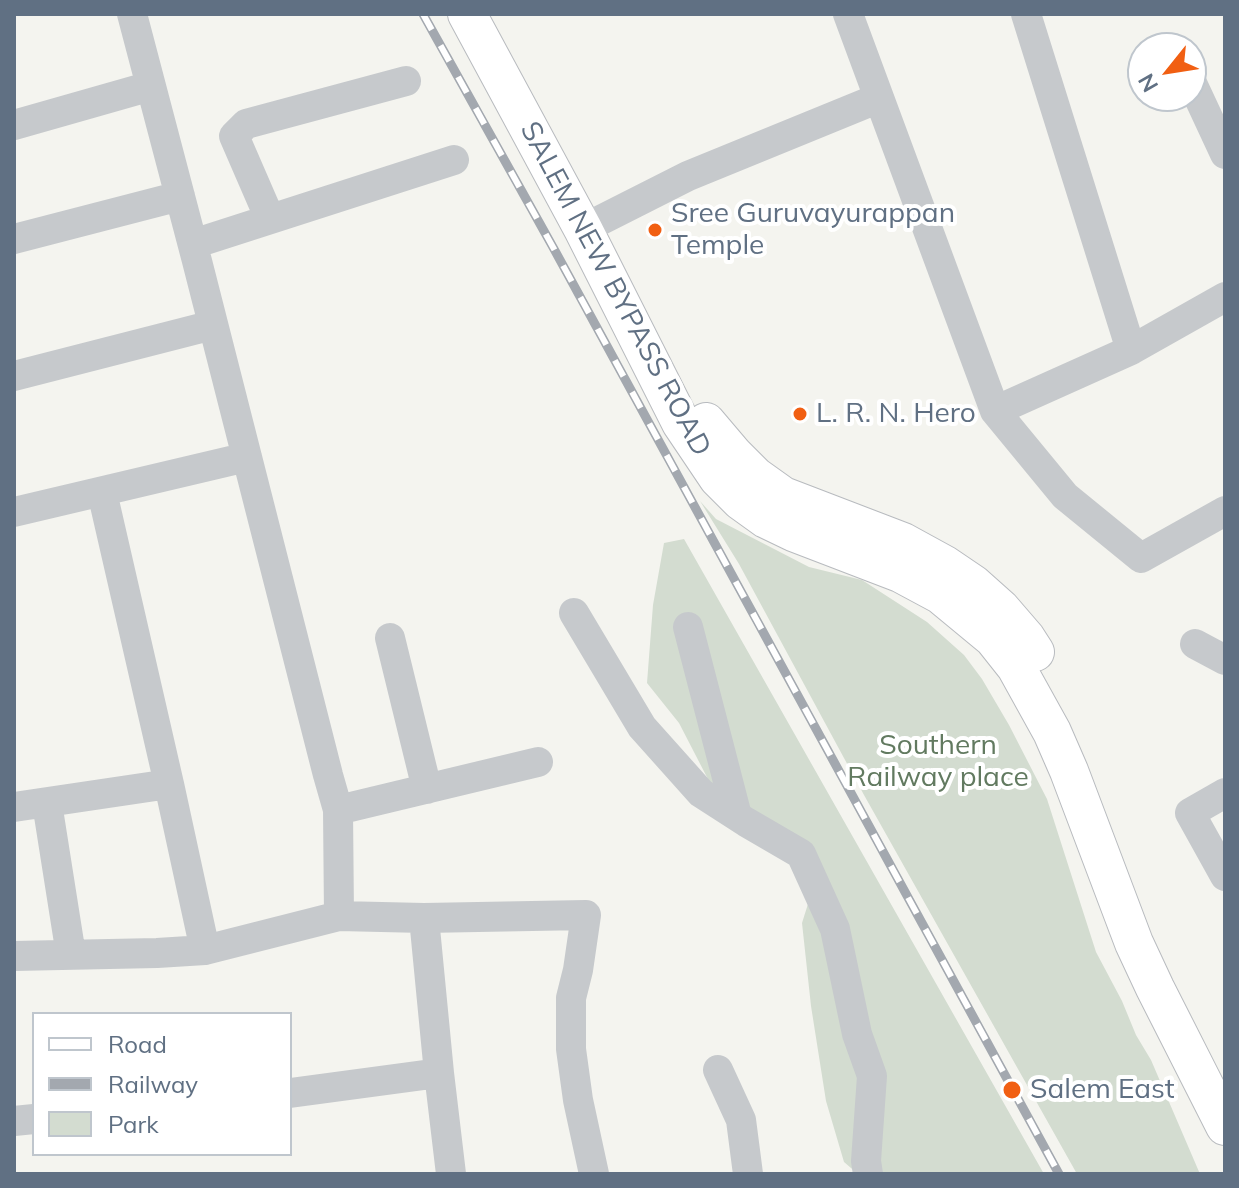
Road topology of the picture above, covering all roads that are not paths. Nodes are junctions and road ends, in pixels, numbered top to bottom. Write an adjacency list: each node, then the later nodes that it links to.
1 (132, 14): 7 (street)
2 (467, 14): 50 (main road, SALEM NEW BYPASS ROAD)
3 (488, 14): 15 (main road, SALEM NEW BYPASS ROAD)
4 (848, 14): 8 (street)
5 (1026, 14): 20 (street)
6 (406, 81): 14 (street)
7 (151, 86): 10 (street); 13 (street)
8 (879, 98): 15 (street); 22 (street)
9 (1205, 112): 11 (street)
10 (14, 125)
11 (1225, 154)
12 (454, 160): 14 (street)
13 (180, 196): 16 (street); 17 (street)
14 (270, 219): 17 (street)
15 (599, 221): 48 (main road, SALEM NEW BYPASS ROAD)
16 (14, 239)
17 (193, 244): 19 (street)
18 (1225, 297): 20 (street)
19 (213, 325): 21 (street); 23 (street)
20 (1131, 350): 22 (street)
21 (14, 376)
22 (995, 411): 26 (street)
23 (247, 457): 24 (street); 38 (street)
24 (102, 492): 25 (street); 33 (street)
25 (14, 512)
26 (1223, 518)
27 (574, 613): 39 (street)
28 (688, 627): 39 (street)
29 (390, 638): 34 (street)
30 (1195, 644): 31 (street)
31 (1225, 660)
32 (538, 762): 34 (street)
33 (169, 784): 36 (street); 43 (street)
34 (427, 789): 38 (street)
35 (1225, 793): 40 (street)
36 (47, 803): 37 (street); 44 (street)
37 (14, 807)
38 (338, 810): 41 (street)
39 (737, 816): 54 (street)
40 (1225, 876)
41 (339, 916): 42 (street); 43 (street)
42 (424, 918): 47 (street); 52 (street)
43 (205, 950): 44 (street)
44 (71, 955): 45 (street)
45 (14, 956)
46 (718, 1070): 53 (street)
47 (439, 1073): 49 (street); 51 (street)
48 (1225, 1075)
49 (292, 1093)
50 (1225, 1126)
51 (451, 1174)
52 (594, 1174)
53 (748, 1174)
54 (868, 1174)

